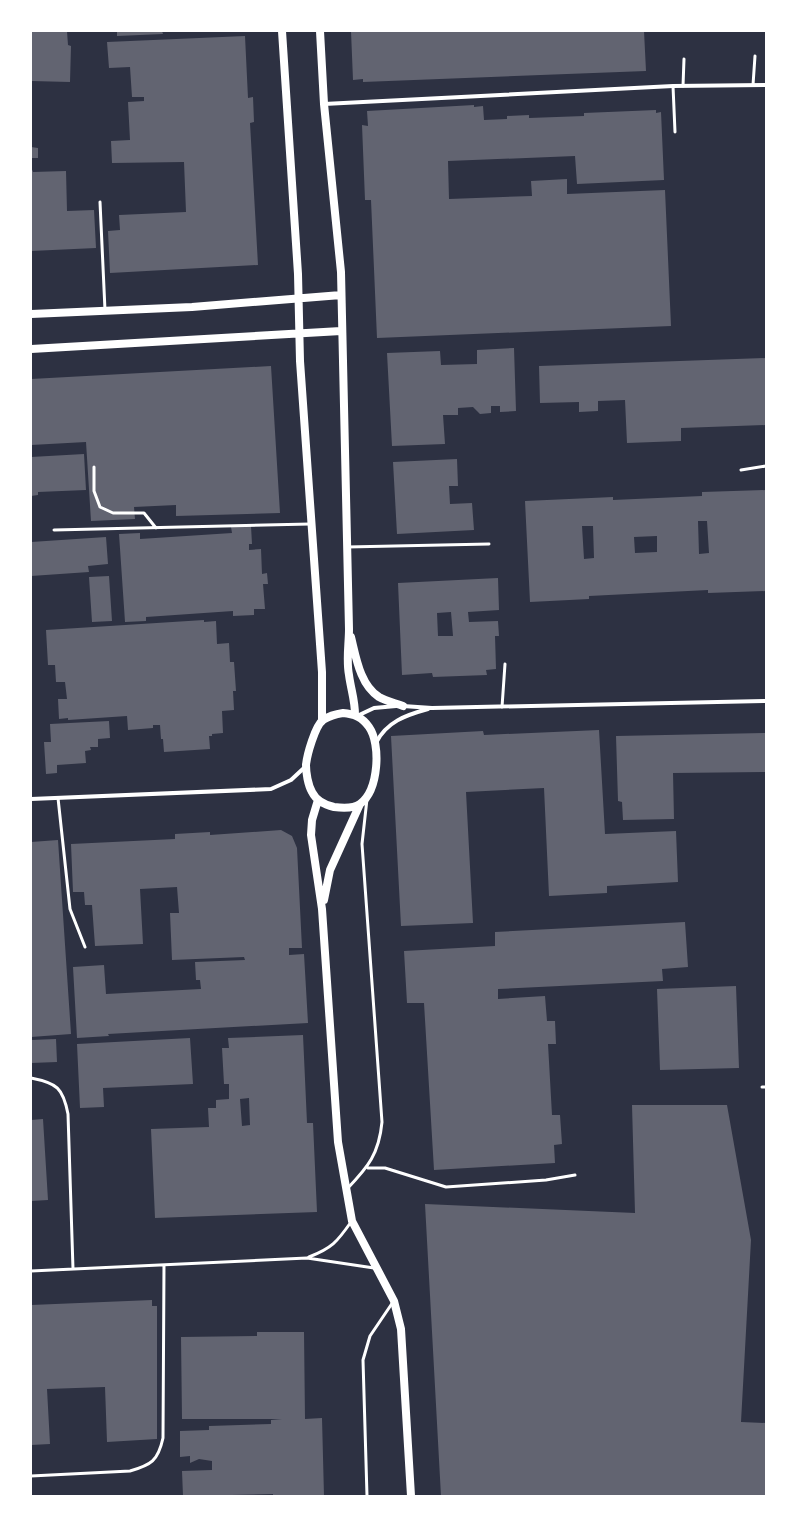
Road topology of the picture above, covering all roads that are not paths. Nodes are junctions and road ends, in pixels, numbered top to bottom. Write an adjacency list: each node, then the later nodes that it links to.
1 (282, 31): 13 (main road)
2 (320, 31): 9 (main road)
3 (755, 56): 6 (lane)
4 (684, 59): 8 (lane)
5 (765, 84): 6 (street)
6 (753, 85): 8 (street)
7 (673, 86): 8 (street); 9 (street); 10 (lane)
8 (683, 86)
9 (324, 104): 12 (main road)
10 (674, 132)
11 (100, 202): 14 (lane)
12 (341, 296): 13 (main road); 16 (main road)
13 (299, 299): 14 (main road); 17 (main road)
14 (104, 310): 15 (main road)
15 (31, 314)
16 (341, 331): 17 (main road); 26 (main road)
17 (300, 334): 18 (main road); 22 (main road)
18 (31, 349)
19 (766, 466): 21 (lane)
20 (94, 467): 23 (lane)
21 (741, 470)
22 (312, 524): 23 (lane); 34 (main road)
23 (156, 528): 24 (lane)
24 (54, 530)
25 (489, 544): 26 (lane)
26 (347, 546): 27 (main road)
27 (349, 629): 30 (main road); 33 (main road)
28 (505, 664): 31 (lane)
29 (766, 701): 31 (street)
30 (403, 706): 32 (street); 33 (street)
31 (502, 706): 32 (street)
32 (432, 708): 35 (street)
33 (356, 715): 34 (main road); 35 (main road)
34 (322, 721): 36 (main road)
35 (375, 744): 37 (main road)
36 (306, 765): 38 (street); 40 (main road)
37 (368, 795): 41 (main road); 45 (lane)
38 (58, 798): 39 (street); 43 (lane)
39 (31, 799)
40 (318, 800): 41 (main road); 42 (main road)
41 (360, 804): 42 (main road)
42 (322, 909): 47 (main road)
43 (85, 947)
44 (31, 1078): 52 (lane)
45 (368, 1168): 46 (lane); 47 (lane)
46 (575, 1175)
47 (346, 1191): 48 (main road)
48 (352, 1221): 49 (lane); 51 (main road)
49 (307, 1258): 50 (lane); 51 (lane)
50 (164, 1265): 52 (lane); 55 (lane)
51 (376, 1268): 54 (main road)
52 (73, 1269): 53 (lane)
53 (31, 1271)
54 (394, 1301): 56 (lane); 57 (main road)
55 (31, 1476)
56 (367, 1496)
57 (411, 1496)

